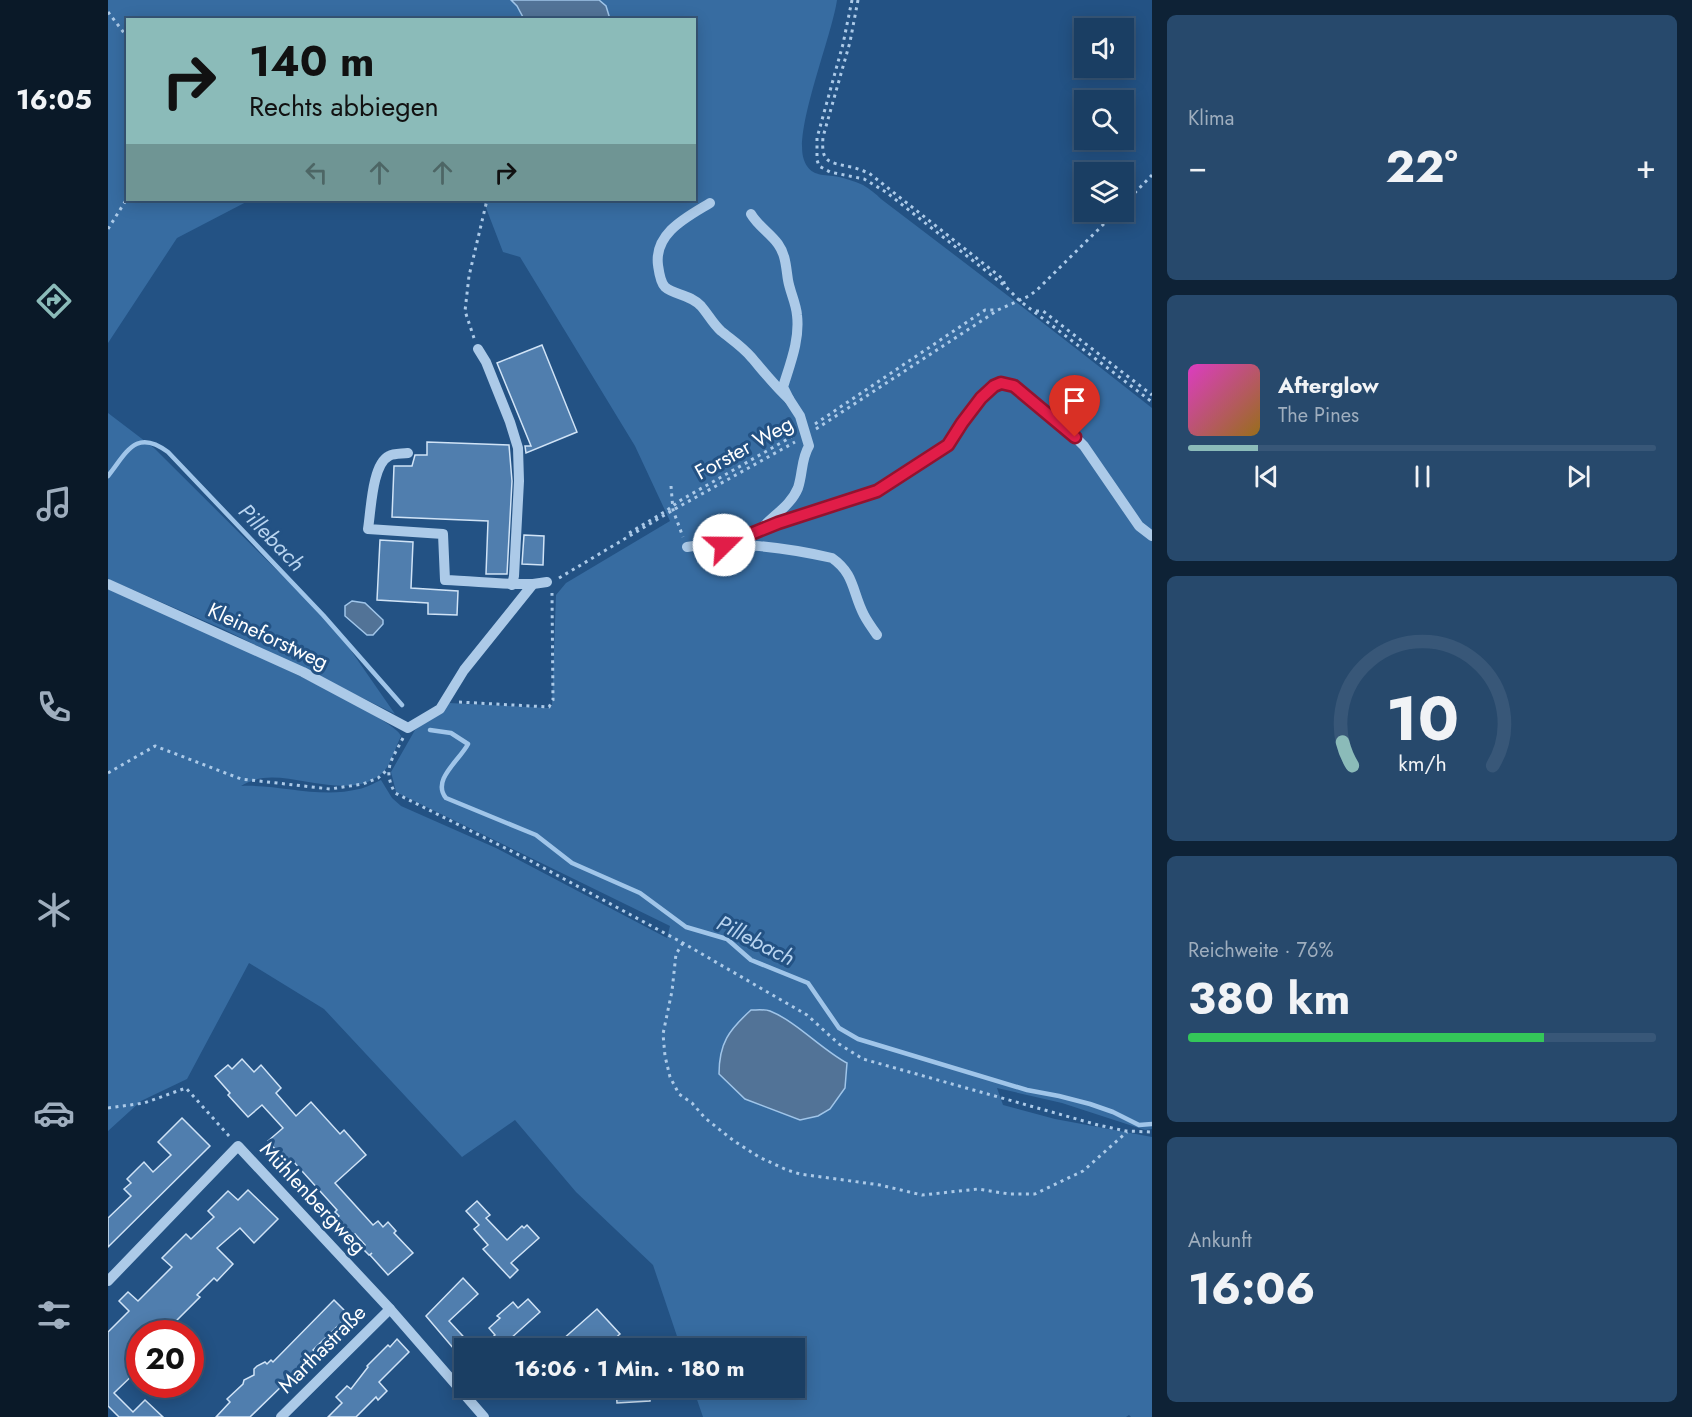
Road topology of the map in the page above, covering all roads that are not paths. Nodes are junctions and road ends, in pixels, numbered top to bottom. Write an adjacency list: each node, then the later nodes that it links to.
1 (710, 203): 4 (street)
2 (751, 214): 4 (street)
3 (478, 350): 13 (street)
4 (789, 399): 6 (street)
5 (408, 453): 13 (street)
6 (759, 531): 7 (street); 8 (street)
7 (1152, 536)
8 (724, 545): 9 (street); 14 (street)
9 (687, 547)
10 (550, 582): 12 (street)
11 (108, 584): 12 (street, Kleineforstweg)
12 (534, 584): 13 (street)
13 (512, 585)
14 (877, 634)
15 (108, 1281): 16 (street, Mühlenbergweg)
16 (390, 1309): 17 (street, Marthastraße); 18 (street, Mühlenbergweg)
17 (281, 1417)
18 (484, 1417)

